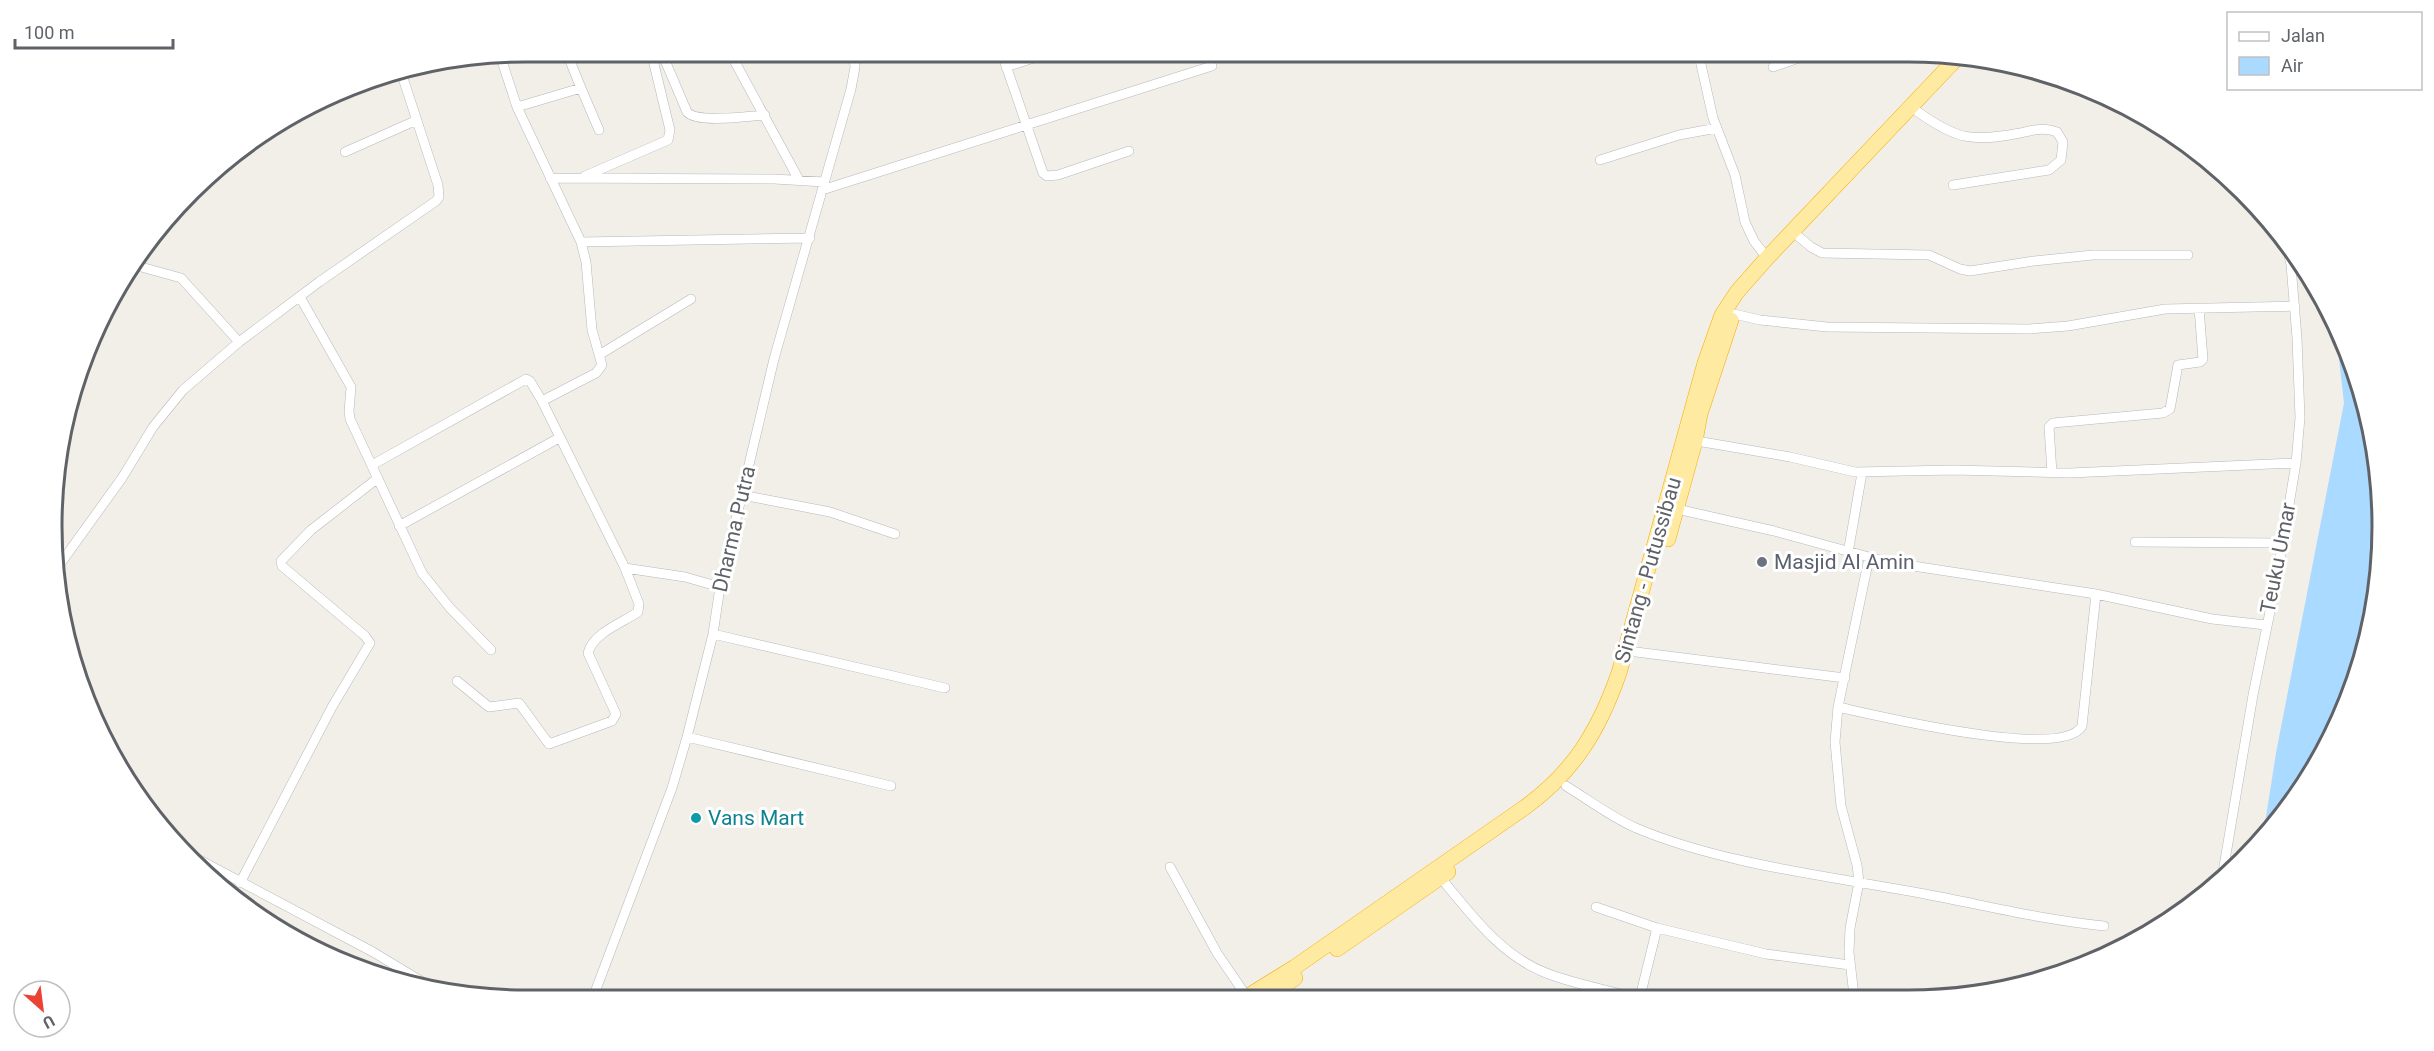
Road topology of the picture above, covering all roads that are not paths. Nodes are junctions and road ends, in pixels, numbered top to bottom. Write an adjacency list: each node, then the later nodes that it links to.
1 (502, 62): 18 (street)
2 (570, 62): 17 (street)
3 (653, 62): 29 (street)
4 (667, 62): 20 (street)
5 (735, 62): 20 (street)
6 (854, 62): 32 (street, Dharma Putra)
7 (1004, 62): 14 (street)
8 (1021, 62): 14 (street)
9 (1701, 62): 23 (street)
10 (1789, 62): 15 (street)
11 (1952, 63): 37 (highway, Sintang - Putussibau)
12 (1964, 64): 19 (highway, Sintang - Putussibau)
13 (1212, 66): 22 (street)
14 (1006, 67): 22 (street)
15 (1773, 68)
16 (403, 78): 21 (street)
17 (581, 88): 18 (street); 24 (street)
18 (517, 107): 28 (street)
19 (1918, 112): 31 (street); 33 (highway, Sintang - Putussibau)
20 (765, 116): 30 (street)
21 (417, 120): 26 (street); 40 (street)
22 (1027, 123): 25 (street); 32 (street)
23 (1717, 128): 27 (street); 37 (street)
24 (599, 130)
25 (1129, 151)
26 (345, 152)
27 (1600, 160)
28 (550, 178): 29 (street); 35 (street)
29 (580, 178): 30 (street)
30 (800, 180): 32 (street)
31 (1953, 185)
32 (823, 186): 34 (street, Dharma Putra)
33 (1799, 237): 36 (street); 44 (highway, Sintang - Putussibau)
34 (810, 238): 35 (street); 55 (street, Dharma Putra)
35 (581, 242): 46 (street)
36 (2188, 255)
37 (1767, 258): 49 (highway, Sintang - Putussibau)
38 (2291, 263): 42 (street, Teuku Umar)
39 (141, 267): 45 (street)
40 (300, 297): 45 (street); 51 (street)
41 (691, 299): 46 (street)
42 (2295, 306): 43 (street); 50 (street, Teuku Umar)
43 (2199, 308): 44 (street); 53 (street)
44 (1734, 314): 49 (highway, Sintang - Putussibau)
45 (239, 342): 63 (street)
46 (599, 355): 47 (street)
47 (542, 400): 48 (street); 51 (street)
48 (559, 438): 57 (street); 64 (street)
49 (1690, 440): 52 (street); 56 (highway, Sintang - Putussibau); 85 (highway, Sintang - Putussibau)
50 (2296, 463): 53 (street); 60 (street, Teuku Umar)
51 (372, 465): 54 (street)
52 (1862, 472): 53 (street); 61 (street)
53 (2052, 473)
54 (378, 478): 57 (street); 83 (street)
55 (742, 495): 58 (street); 65 (street, Dharma Putra)
56 (1677, 509): 61 (street); 70 (highway, Sintang - Putussibau)
57 (399, 526): 69 (street)
58 (895, 534)
59 (2135, 542): 60 (street)
60 (2282, 543): 67 (street, Teuku Umar)
61 (1848, 552): 62 (street)
62 (1869, 558): 66 (street); 71 (street)
63 (63, 562)
64 (625, 568): 65 (street); 72 (street)
65 (720, 587): 68 (street, Dharma Putra)
66 (2096, 594): 67 (street); 74 (street)
67 (2265, 625): 78 (street, Teuku Umar)
68 (713, 634): 73 (street); 75 (street, Dharma Putra)
69 (491, 650)
70 (1636, 652): 71 (street); 77 (highway, Sintang - Putussibau)
71 (1845, 678): 74 (street)
72 (457, 681)
73 (945, 688)
74 (1838, 707): 82 (street)
75 (687, 737): 76 (street); 90 (street, Dharma Putra)
76 (891, 786)
77 (1566, 786): 81 (highway, Sintang - Putussibau); 82 (street)
78 (2224, 865)
79 (1170, 867): 91 (street)
80 (213, 868): 83 (street)
81 (1440, 878): 85 (highway, Sintang - Putussibau); 94 (street)
82 (1859, 882): 86 (street); 88 (street)
83 (240, 883): 89 (street)
84 (1596, 908): 87 (street)
85 (1383, 911): 92 (highway, Sintang - Putussibau); 93 (highway, Sintang - Putussibau)
86 (2104, 926)
87 (1658, 928): 88 (street); 95 (street)
88 (1850, 965): 96 (street)
89 (412, 976)
90 (596, 990)
91 (1241, 990)
92 (1257, 990)
93 (1277, 990)
94 (1607, 990)
95 (1642, 990)
96 (1853, 990)

